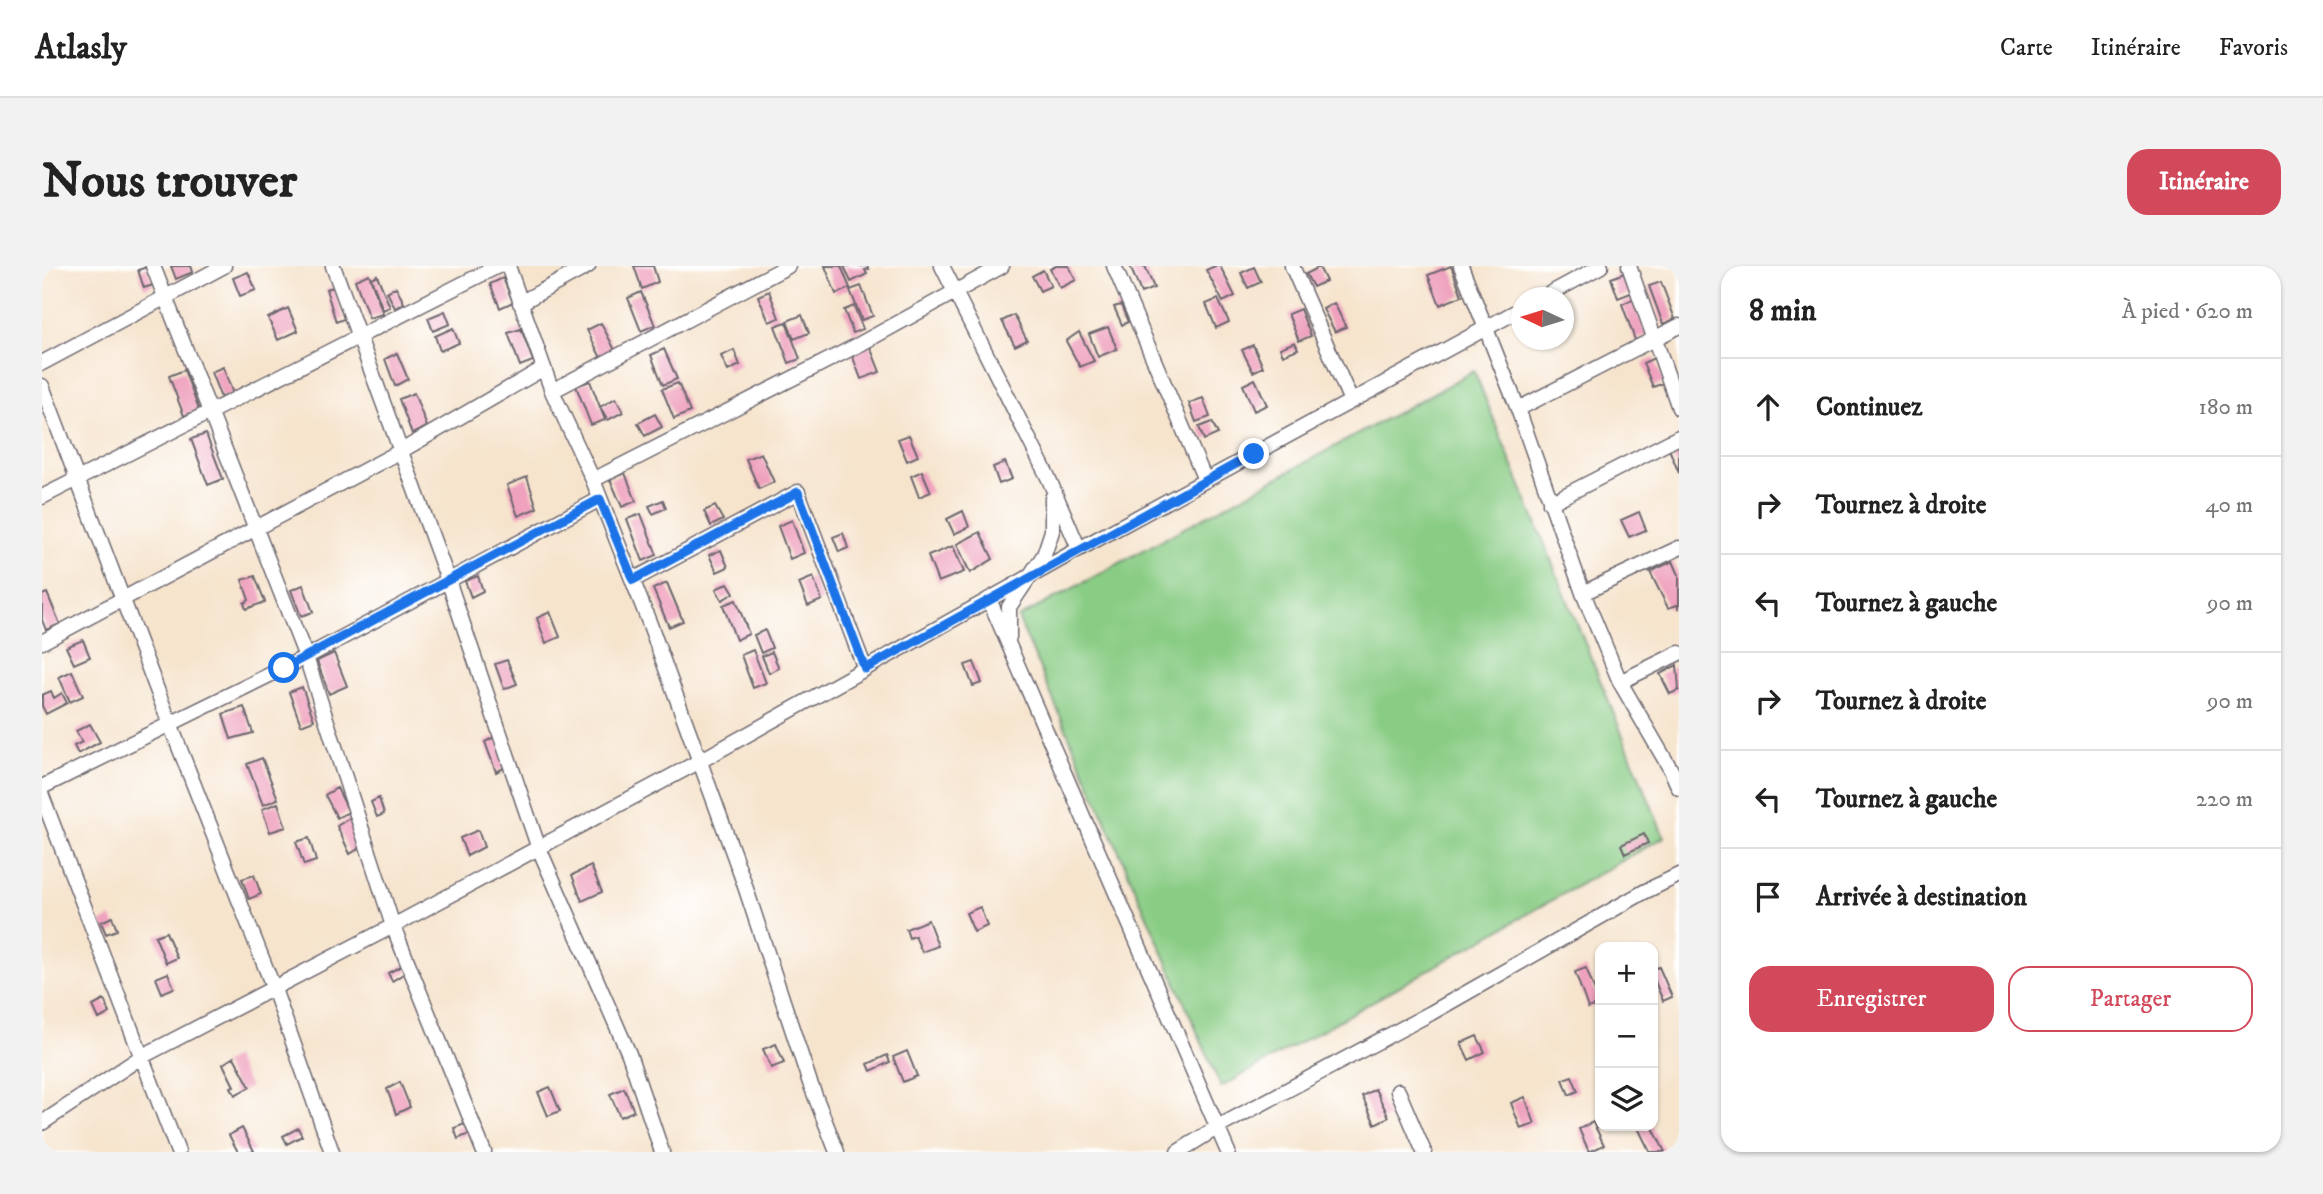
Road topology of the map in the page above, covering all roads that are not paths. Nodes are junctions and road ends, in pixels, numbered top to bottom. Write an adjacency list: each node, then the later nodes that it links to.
1 (153, 266): 17 (street)
2 (224, 266): 17 (street)
3 (334, 266): 22 (street)
4 (498, 266): 22 (street)
5 (508, 266): 18 (street)
6 (587, 266): 18 (street)
7 (788, 266): 27 (street)
8 (942, 266): 16 (street)
9 (1002, 266): 16 (street)
10 (1114, 266): 37 (street)
11 (1292, 266): 28 (street)
12 (1461, 266): 21 (street)
13 (1601, 266): 15 (street)
14 (1629, 266): 23 (street)
15 (1562, 287)
16 (956, 291): 34 (street); 36 (street)
17 (165, 298): 24 (street); 31 (street)
18 (520, 303): 25 (street)
19 (1511, 314): 21 (street)
20 (1679, 326): 23 (street)
21 (1486, 328): 28 (street); 30 (street)
22 (359, 337): 31 (street); 33 (street)
23 (1654, 339): 29 (street); 30 (street)
24 (42, 363)
25 (544, 368): 27 (street); 33 (street)
26 (42, 386): 35 (street)
27 (552, 391): 36 (street)
28 (1351, 401): 37 (street)
29 (1679, 408)
30 (1518, 409): 40 (street)
31 (210, 412): 35 (street); 41 (street)
32 (1679, 437): 40 (street)
33 (401, 452): 41 (street); 45 (street)
34 (1048, 477): 43 (street); 44 (street)
35 (77, 479): 38 (street); 48 (street)
36 (593, 480): 39 (street)
37 (1205, 480): 43 (street)
38 (42, 497)
39 (600, 499): 45 (street); 46 (street)
40 (1550, 503): 47 (street)
41 (255, 529): 48 (street); 53 (street)
42 (1679, 548): 47 (street)
43 (1079, 549): 44 (street)
44 (1026, 578): 49 (street); 51 (street)
45 (448, 580): 53 (street); 62 (street)
46 (633, 580): 54 (street); 57 (street)
47 (1583, 593): 55 (street)
48 (122, 599): 50 (street); 56 (street)
49 (989, 600): 51 (street); 54 (street)
50 (42, 642)
51 (1011, 649): 69 (street)
52 (1679, 653): 55 (street)
53 (306, 657): 56 (street); 64 (street)
54 (865, 669): 57 (street)
55 (1620, 682): 58 (street)
56 (170, 724): 59 (street); 65 (street)
57 (700, 761): 62 (street); 74 (street)
58 (1675, 768): 60 (street)
59 (42, 787)
60 (1679, 788)
61 (42, 796): 66 (street)
62 (538, 846): 64 (street); 73 (street)
63 (1679, 875): 69 (street)
64 (393, 926): 65 (street); 72 (street)
65 (274, 989): 66 (street); 71 (street)
66 (141, 1058): 68 (street); 70 (street)
67 (1398, 1091): 77 (street)
68 (42, 1123)
69 (1218, 1128): 75 (street); 76 (street)
70 (178, 1152)
71 (332, 1152)
72 (484, 1152)
73 (662, 1152)
74 (837, 1152)
75 (1178, 1152)
76 (1228, 1152)
77 (1424, 1152)

